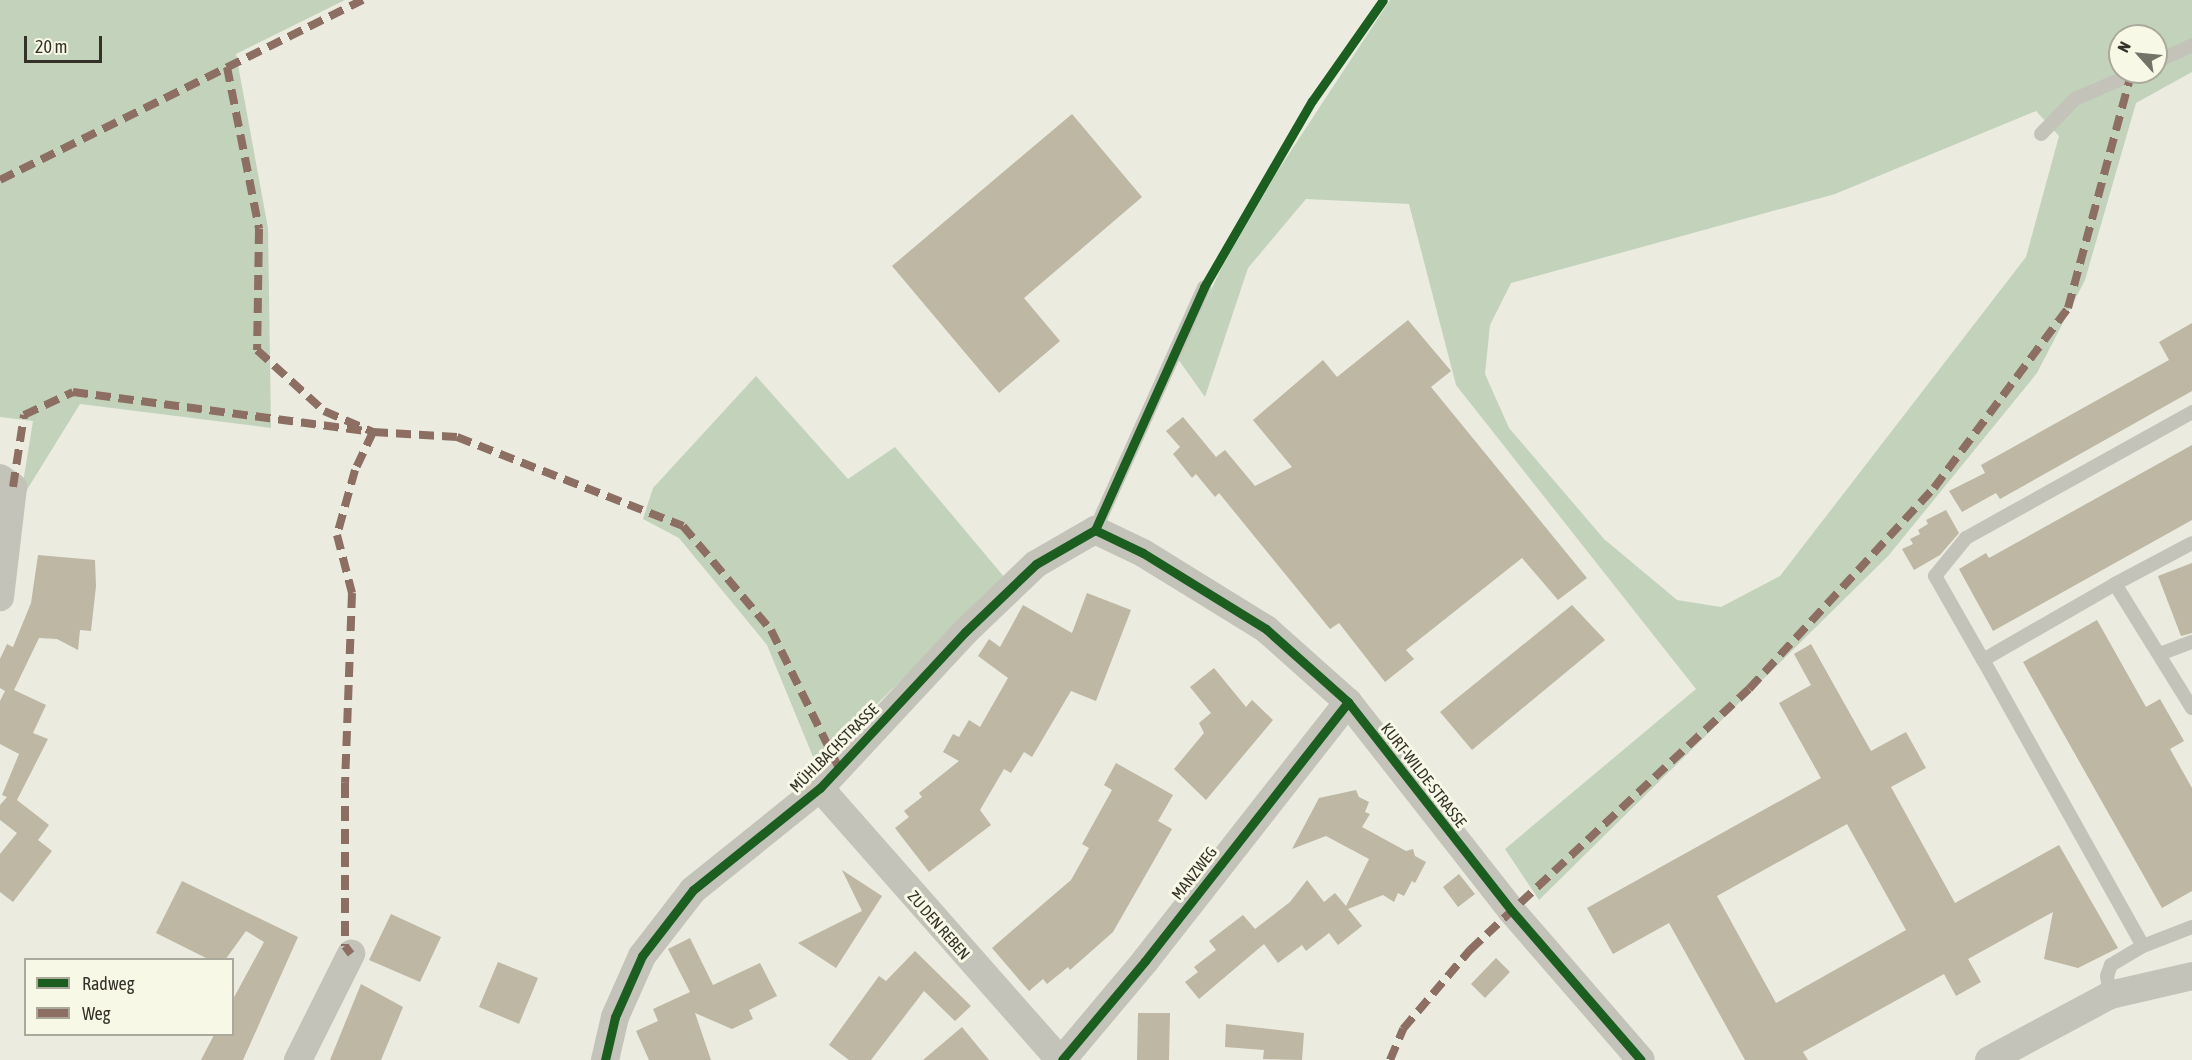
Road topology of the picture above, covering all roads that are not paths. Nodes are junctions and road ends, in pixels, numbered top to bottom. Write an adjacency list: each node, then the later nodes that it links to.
1 (2192, 45): 2 (lane)
2 (2168, 57)
3 (2109, 84): 4 (lane)
4 (2041, 134)
5 (1204, 287): 8 (lane)
6 (2192, 412): 14 (lane)
7 (0, 478): 11 (street)
8 (1095, 530): 15 (street, KURT-WILDE-STRASSE); 17 (street, MÜHLBACHSTRASSE)
9 (2192, 543): 10 (lane)
10 (2115, 584): 13 (lane); 14 (lane)
11 (0, 597)
12 (2192, 642): 13 (lane)
13 (2160, 654): 16 (lane)
14 (1983, 660): 19 (lane)
15 (1348, 702): 25 (street, MANZWEG); 26 (street, KURT-WILDE-STRASSE)
16 (2192, 708)
17 (820, 788): 24 (street, MÜHLBACHSTRASSE); 25 (street, ZU DEN REBEN)
18 (2192, 927): 19 (lane)
19 (2143, 946): 22 (lane)
20 (351, 954): 23 (street)
21 (2192, 976): 22 (street)
22 (2110, 995): 27 (street)
23 (298, 1060)
24 (605, 1060)
25 (1061, 1060)
26 (1641, 1060)
27 (1989, 1060)

